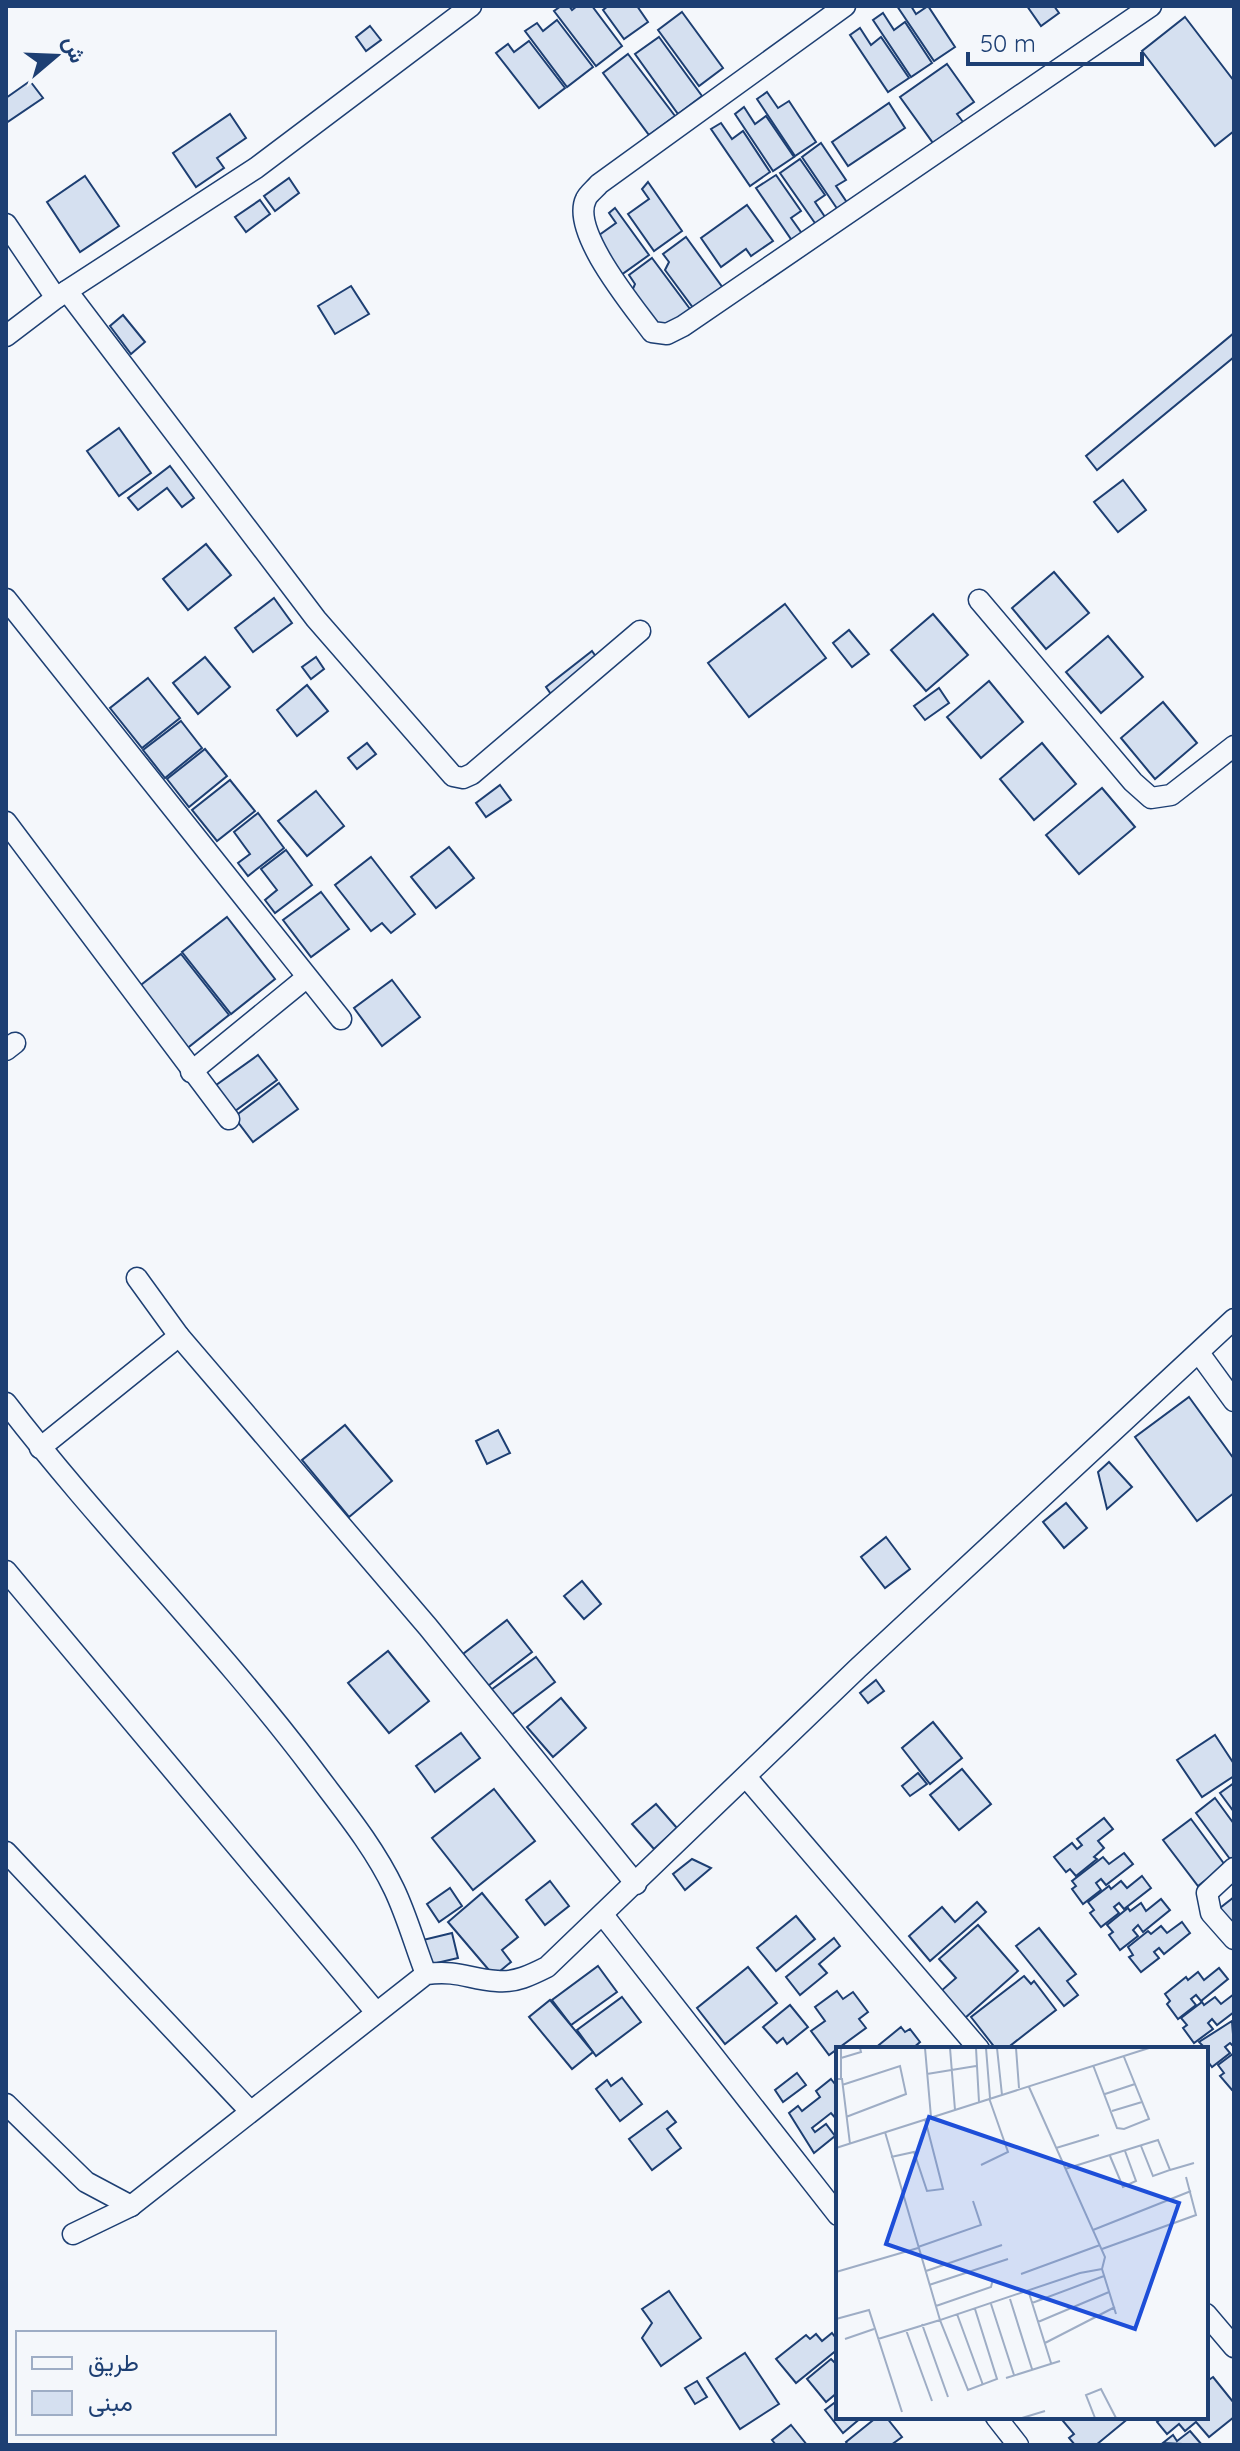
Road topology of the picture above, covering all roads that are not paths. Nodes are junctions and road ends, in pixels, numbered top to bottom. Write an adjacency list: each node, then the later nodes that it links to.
1 (471, 6): 5 (street)
2 (845, 6): 3 (street)
3 (1151, 6)
4 (6, 224): 5 (street)
5 (61, 295): 6 (street); 9 (street)
6 (6, 336)
7 (6, 599): 12 (street)
8 (979, 600): 10 (street)
9 (640, 631)
10 (1234, 746)
11 (6, 822): 14 (street)
12 (306, 978): 13 (street); 14 (street)
13 (341, 1019)
14 (191, 1072): 15 (street)
15 (229, 1119)
16 (137, 1278): 18 (street)
17 (1234, 1319): 19 (street)
18 (179, 1336): 22 (street); 27 (street)
19 (1199, 1353): 20 (street); 24 (street)
20 (1234, 1401)
21 (6, 1404): 22 (street)
22 (40, 1448): 30 (street)
23 (6, 1571): 31 (street)
24 (747, 1778): 27 (street); 32 (street)
25 (6, 1852): 34 (street)
26 (1234, 1868): 29 (street)
27 (636, 1884): 28 (street)
28 (603, 1915): 30 (street); 36 (street)
29 (1234, 1939)
30 (426, 1974): 31 (street)
31 (375, 2011): 34 (street)
32 (977, 2047)
33 (6, 2104): 35 (street)
34 (249, 2110): 35 (street)
35 (131, 2206): 37 (street)
36 (836, 2212)
37 (73, 2234)
38 (1208, 2316): 39 (street)
39 (1234, 2347)
40 (998, 2419): 41 (street)
41 (1018, 2445)

